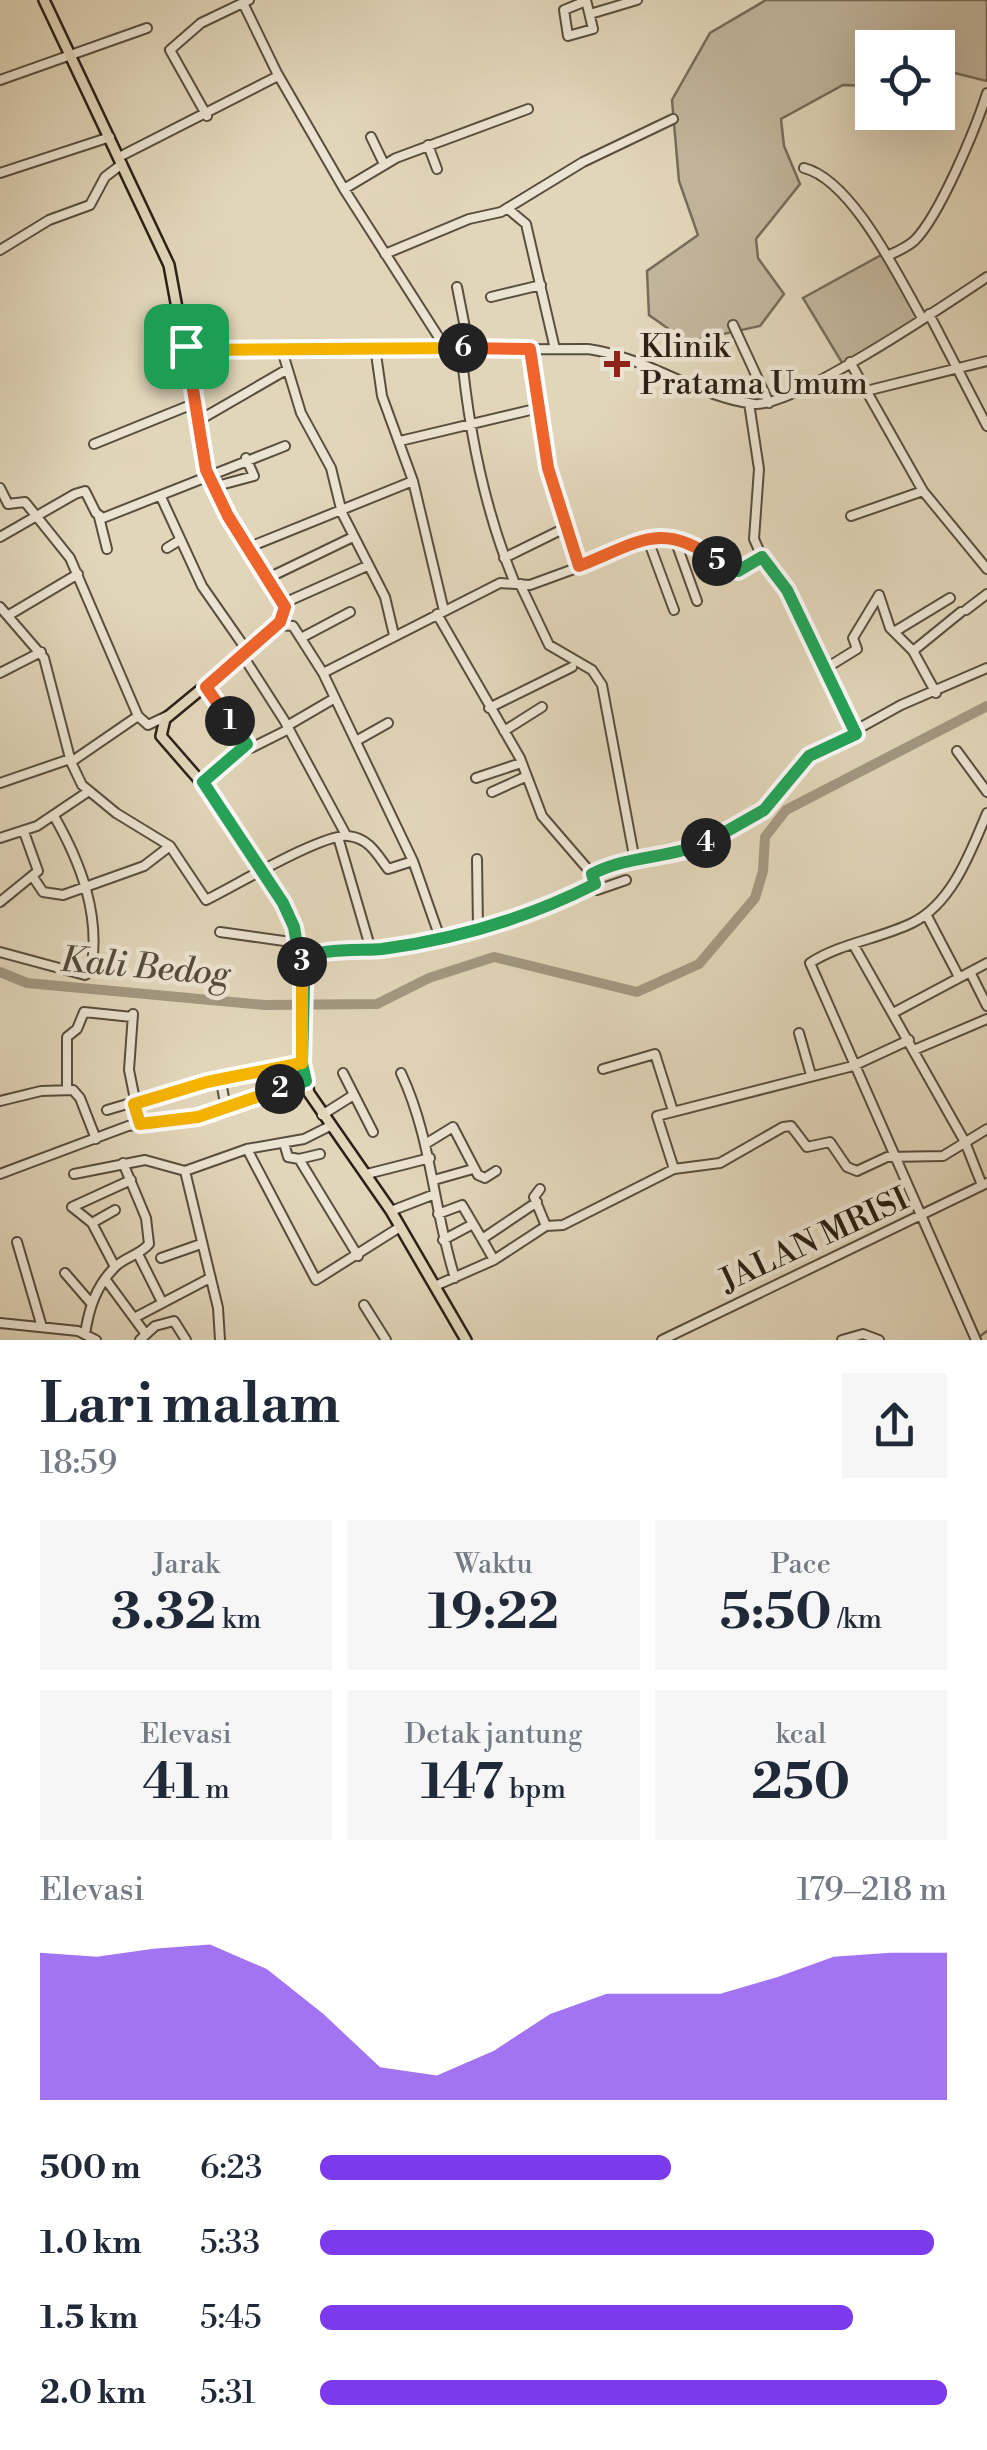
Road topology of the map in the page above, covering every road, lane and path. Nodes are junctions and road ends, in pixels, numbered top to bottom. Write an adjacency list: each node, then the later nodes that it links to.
1 (44, 0): 8 (main road)
2 (586, 0): 6 (street); 6 (street)
3 (637, 0): 5 (street)
4 (246, 1): 9 (street); 13 (street)
5 (618, 3): 6 (street)
6 (590, 14)
7 (147, 28): 8 (street)
8 (70, 55): 10 (street); 15 (main road)
9 (278, 76): 13 (street); 23 (street)
10 (0, 80)
11 (987, 93): 27 (street)
12 (528, 109): 17 (street)
13 (207, 116): 18 (street)
14 (673, 119): 24 (street)
15 (110, 137): 18 (main road); 22 (street)
16 (371, 137): 19 (street)
17 (428, 145): 19 (street); 21 (street)
18 (121, 161): 25 (street); 40 (main road)
19 (384, 164): 23 (street)
20 (804, 168): 27 (street)
21 (437, 169)
22 (0, 173)
23 (344, 189): 26 (street)
24 (507, 208): 26 (street); 29 (street)
25 (0, 250)
26 (384, 254): 34 (street)
27 (886, 256): 32 (street)
28 (987, 277): 32 (street)
29 (541, 285): 31 (street); 39 (street)
30 (457, 287): 37 (street)
31 (492, 296)
32 (926, 316): 42 (street); 43 (street)
33 (732, 325): 48 (street)
34 (433, 343): 36 (street); 37 (street)
35 (280, 348): 36 (street); 40 (street); 44 (street)
36 (375, 348): 53 (street)
37 (464, 348): 38 (street); 51 (street)
38 (530, 349): 39 (street); 49 (street)
39 (555, 349): 46 (street)
40 (190, 350): 47 (main road)
41 (987, 361): 43 (street)
42 (850, 362): 45 (street); 48 (street)
43 (958, 368): 45 (street); 52 (street)
44 (286, 370): 50 (street); 63 (street)
45 (866, 390): 61 (street)
46 (749, 403): 48 (street); 76 (street)
47 (193, 404): 50 (main road); 54 (street)
48 (769, 404)
49 (539, 408): 51 (street); 67 (street)
50 (196, 422): 57 (main road)
51 (471, 422): 53 (street); 77 (street)
52 (987, 426)
53 (400, 441): 58 (street)
54 (94, 444)
55 (285, 446): 56 (street)
56 (246, 458): 57 (street); 59 (street)
57 (208, 475): 59 (main road); 62 (street)
58 (413, 481): 63 (street); 93 (street)
59 (213, 487): 74 (main road)
60 (0, 488): 64 (street)
61 (923, 491): 65 (street); 80 (street)
62 (160, 497): 66 (street); 71 (street)
63 (342, 513): 69 (street); 74 (street)
64 (38, 514): 66 (street); 68 (street); 82 (street)
65 (851, 516)
66 (99, 517): 75 (street)
67 (567, 527): 77 (street); 79 (street)
68 (0, 537)
69 (353, 537): 78 (street); 83 (street)
70 (674, 537): 72 (street); 76 (street); 81 (street)
71 (180, 540): 73 (street); 101 (street)
72 (648, 540): 79 (street); 84 (street)
73 (167, 548)
74 (247, 548): 83 (main road)
75 (106, 550)
76 (762, 557): 104 (street)
77 (504, 558): 85 (street)
78 (367, 566): 89 (street); 98 (street)
79 (579, 566): 85 (street)
80 (987, 568)
81 (686, 570): 84 (street); 88 (street)
82 (78, 574): 94 (street); 113 (street)
83 (268, 578): 89 (main road)
84 (662, 578): 91 (street)
85 (517, 583): 93 (street); 138 (street)
86 (987, 594): 99 (street)
87 (950, 598): 96 (street)
88 (696, 601)
89 (284, 605): 95 (main road); 97 (street)
90 (0, 606): 94 (street)
91 (674, 610)
92 (350, 612): 97 (street)
93 (440, 612): 98 (street); 111 (street)
94 (8, 615): 100 (street)
95 (277, 626): 97 (street); 101 (main road)
96 (894, 632): 99 (street); 104 (street)
97 (299, 634): 106 (street)
98 (394, 635): 106 (street)
99 (913, 651): 108 (street)
100 (40, 652): 105 (street); 123 (street)
101 (245, 654): 107 (main road); 116 (street)
102 (572, 667): 111 (street)
103 (987, 668): 108 (street)
104 (822, 670): 118 (street)
105 (0, 673)
106 (324, 673): 109 (street)
107 (206, 687): 112 (main road); 121 (street)
108 (936, 693): 118 (street)
109 (335, 698): 116 (street); 120 (street)
110 (542, 707): 117 (street)
111 (489, 708): 117 (street)
112 (170, 714): 115 (street); 119 (main road)
113 (138, 716): 115 (street); 123 (street)
114 (388, 722): 120 (street)
115 (145, 724): 119 (street)
116 (288, 728): 121 (street); 135 (street)
117 (504, 732): 124 (street)
118 (856, 734): 138 (street)
119 (163, 740): 127 (main road)
120 (356, 742): 140 (street)
121 (247, 744): 127 (street)
122 (956, 751): 131 (street)
123 (70, 761): 128 (street); 129 (street)
124 (521, 763): 125 (street); 126 (street)
125 (525, 777): 130 (street); 142 (street)
126 (476, 778)
127 (203, 782): 141 (main road)
128 (0, 783)
129 (89, 792): 133 (street); 137 (street)
130 (492, 792)
131 (987, 792)
132 (987, 814): 148 (street)
133 (54, 816): 134 (street); 146 (street)
134 (24, 832): 136 (street); 143 (street)
135 (342, 836): 140 (street); 141 (street); 154 (street)
136 (0, 838)
137 (170, 846): 141 (street); 146 (street)
138 (634, 856): 142 (street)
139 (477, 859): 149 (street)
140 (412, 861): 151 (street)
141 (262, 872): 152 (main road)
142 (592, 874): 145 (street)
143 (33, 876): 146 (street); 147 (street)
144 (626, 880): 145 (street)
145 (595, 884): 149 (street)
146 (86, 886): 155 (street)
147 (0, 902)
148 (926, 914): 153 (street); 159 (street)
149 (478, 929): 151 (street)
150 (220, 932): 152 (street)
151 (440, 938): 154 (street)
152 (298, 943): 156 (main road)
153 (853, 944): 161 (street); 167 (street)
154 (371, 950): 156 (street)
155 (0, 952)
156 (301, 958): 166 (main road)
157 (987, 963): 158 (street)
158 (970, 972): 159 (street); 160 (street)
159 (959, 977): 161 (street)
160 (987, 1006)
161 (893, 1013): 164 (street)
162 (987, 1019): 165 (street)
163 (799, 1033): 171 (street)
164 (909, 1040): 165 (street); 167 (street)
165 (914, 1050): 187 (street)
166 (302, 1063): 172 (main road); 173 (street)
167 (853, 1066): 171 (street); 193 (street)
168 (603, 1069): 180 (street)
169 (342, 1072): 175 (street)
170 (400, 1073): 189 (street)
171 (811, 1076): 180 (street)
172 (306, 1081): 178 (street); 181 (main road)
173 (221, 1082): 177 (street); 178 (street)
174 (66, 1090): 176 (street); 177 (street); 186 (street)
175 (352, 1096): 181 (street); 185 (street)
176 (0, 1101)
177 (134, 1103): 179 (street); 182 (street)
178 (226, 1108): 182 (street)
179 (108, 1110)
180 (673, 1111): 197 (street)
181 (322, 1115): 183 (main road)
182 (140, 1124): 186 (street)
183 (330, 1126): 188 (street); 202 (main road)
184 (987, 1128): 187 (street)
185 (373, 1132)
186 (96, 1139): 200 (street)
187 (965, 1142): 193 (street); 205 (street)
188 (284, 1143): 190 (street); 194 (street)
189 (427, 1143): 192 (street); 196 (street)
190 (247, 1150): 199 (street); 222 (street)
191 (320, 1154): 194 (street)
192 (430, 1158): 202 (street); 204 (street)
193 (896, 1158): 197 (street); 212 (street)
194 (298, 1159): 222 (street)
195 (123, 1163): 199 (street); 201 (street); 203 (street)
196 (473, 1169): 198 (street); 204 (street)
197 (674, 1169): 215 (street)
198 (496, 1170)
199 (185, 1171): 220 (street)
200 (0, 1174)
201 (74, 1174)
202 (367, 1174): 210 (main road)
203 (131, 1180): 213 (street); 221 (street)
204 (434, 1180): 207 (street)
205 (985, 1184): 212 (street, JALAN MRISI)
206 (540, 1189): 208 (street)
207 (435, 1194): 210 (street); 211 (street)
208 (537, 1202): 215 (street); 217 (street)
209 (115, 1210): 213 (street)
210 (391, 1211): 216 (main road)
211 (438, 1214): 214 (street); 218 (street)
212 (922, 1216): 239 (street); 245 (street, JALAN MRISI)
213 (92, 1223): 225 (street)
214 (473, 1224): 217 (street); 218 (street)
215 (546, 1226): 224 (street)
216 (400, 1227): 222 (street); 230 (main road)
217 (482, 1238): 224 (street)
218 (443, 1240): 228 (street)
219 (16, 1242): 236 (street)
220 (201, 1244): 223 (street); 227 (street)
221 (138, 1254): 225 (street); 231 (street)
222 (358, 1256)
223 (160, 1258)
224 (494, 1260): 228 (street)
225 (115, 1266): 229 (street)
226 (65, 1273): 232 (street)
227 (210, 1278): 231 (street); 242 (street)
228 (456, 1278): 230 (street)
229 (106, 1280): 232 (street); 234 (street)
230 (434, 1286): 244 (main road)
231 (161, 1300): 234 (street)
232 (90, 1302): 237 (street)
233 (364, 1305): 243 (street)
234 (134, 1318): 238 (street)
235 (0, 1323): 236 (street)
236 (42, 1326): 237 (street)
237 (85, 1334): 240 (street)
238 (142, 1336): 241 (street)
239 (973, 1338)
240 (96, 1340)
241 (186, 1340)
242 (220, 1340)
243 (386, 1340)
244 (465, 1340)
245 (662, 1340)
246 (842, 1340): 247 (street)
247 (879, 1340)

